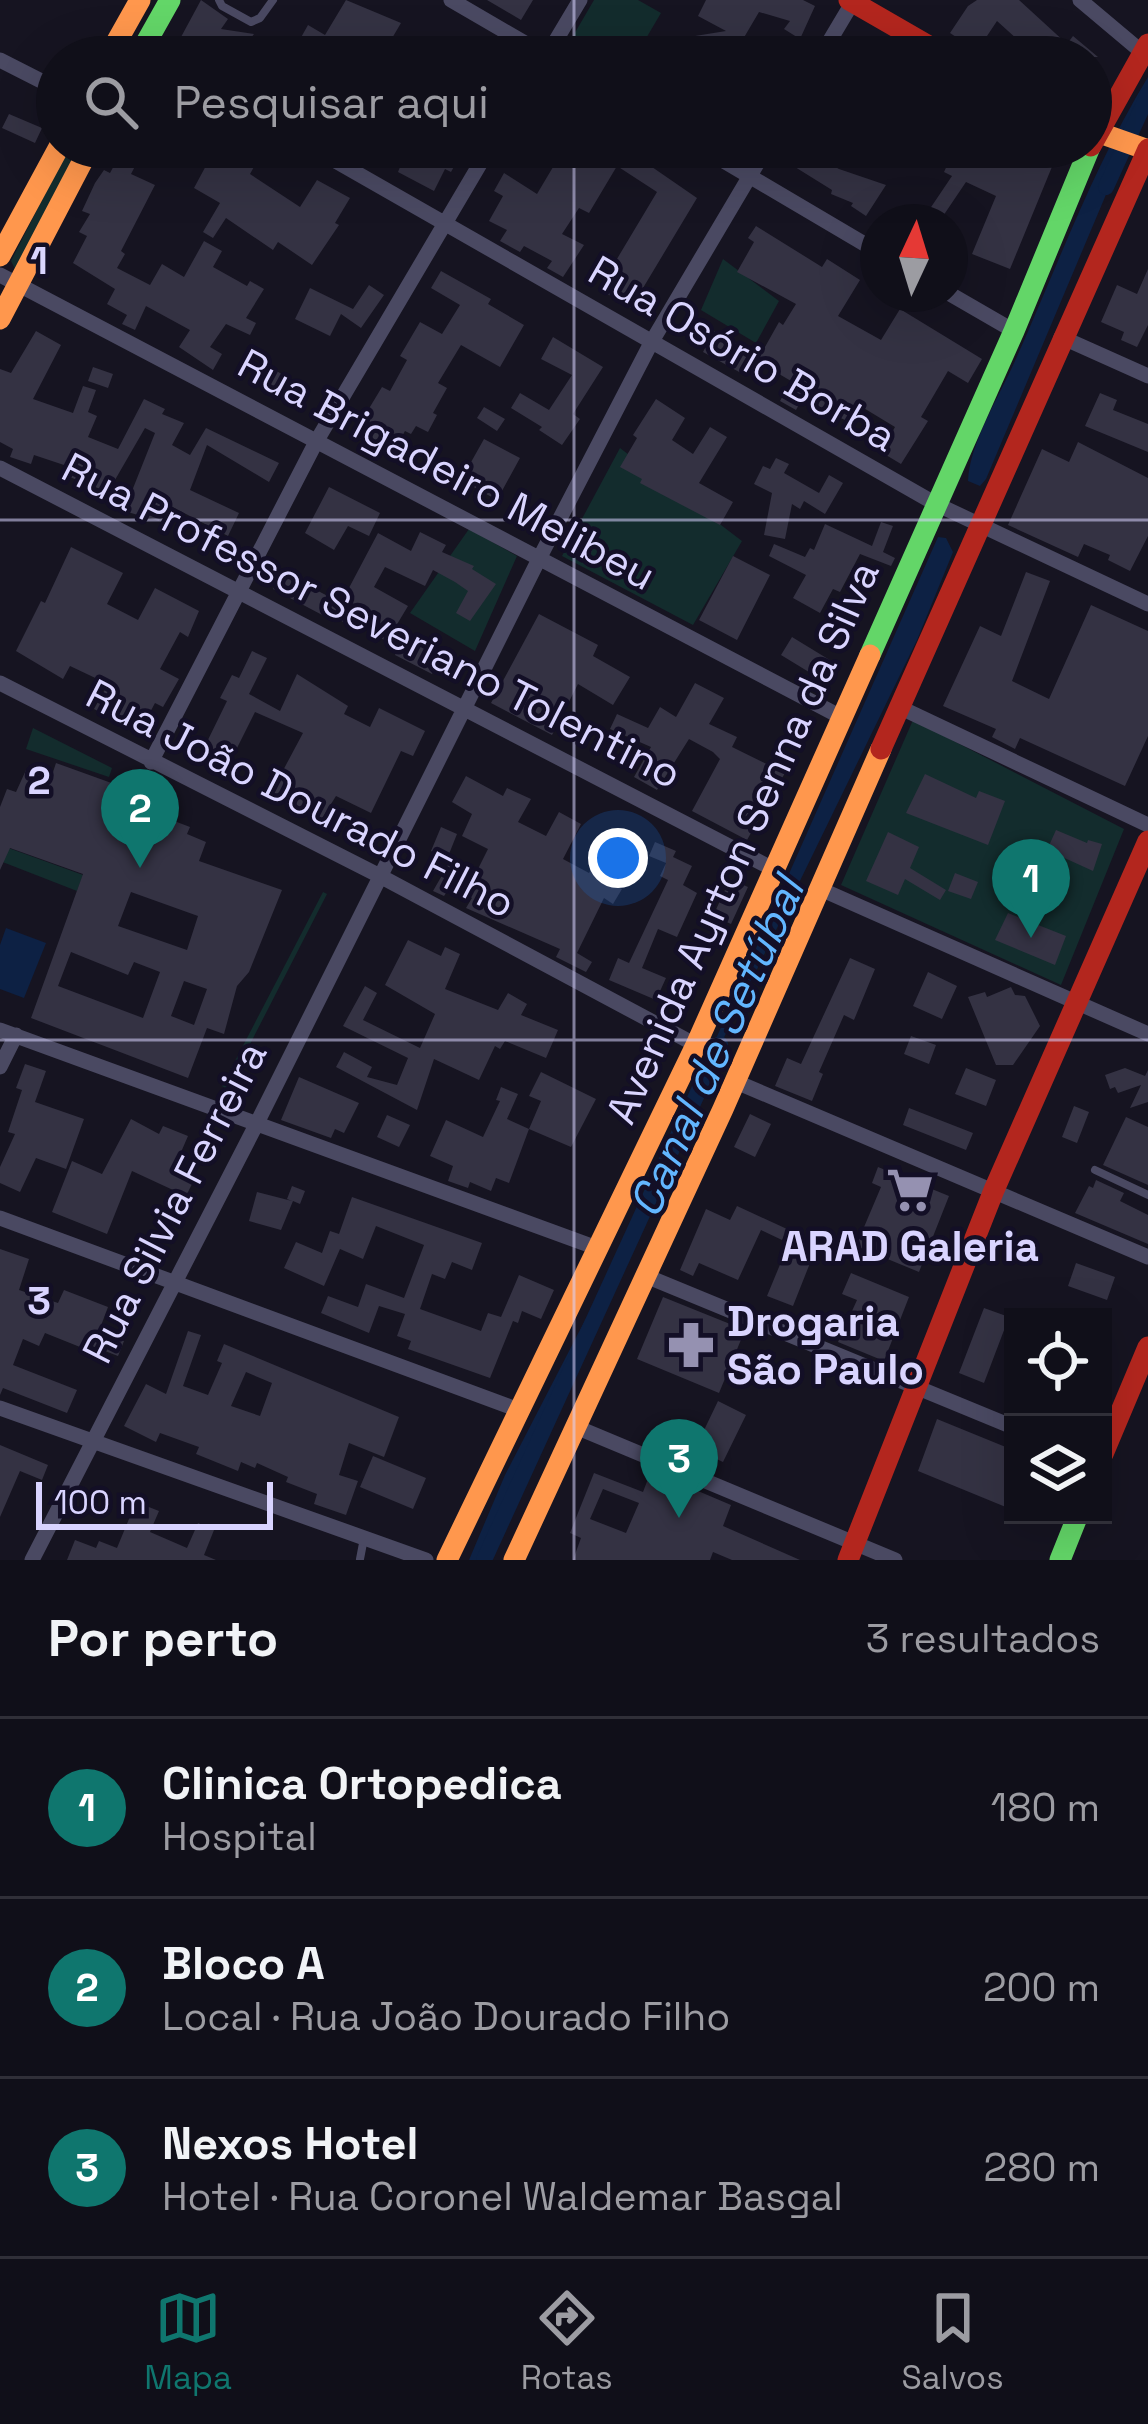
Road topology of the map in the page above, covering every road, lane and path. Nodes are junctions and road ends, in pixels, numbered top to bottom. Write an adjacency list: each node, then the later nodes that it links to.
1 (140, 0): 9 (main road)
2 (170, 0): 10 (main road)
3 (219, 0): 4 (lane)
4 (273, 0)
5 (451, 0): 11 (street)
6 (580, 0): 12 (street)
7 (1080, 0): 15 (street)
8 (852, 1): 13 (street); 14 (main road)
9 (120, 36)
10 (152, 36)
11 (513, 36)
12 (559, 36)
13 (832, 36)
14 (912, 36)
15 (1145, 48): 18 (main road)
16 (0, 60): 17 (street)
17 (36, 78)
18 (1118, 143)
19 (48, 168): 30 (main road)
20 (77, 168): 31 (main road)
21 (348, 168): 28 (street, Rua Osório Borba)
22 (477, 168): 28 (street)
23 (734, 168): 27 (street)
24 (754, 168): 27 (street, Rua Silvia Ferreira)
25 (1104, 168): 34 (main road, Avenida Ayrton Senna da Silva)
26 (1111, 168): 35 (main road, Avenida Ayrton Senna da Silva)
27 (749, 177): 29 (street); 36 (street, Rua Silvia Ferreira)
28 (444, 222): 36 (street, Rua Osório Borba); 38 (street)
29 (860, 242)
30 (0, 256)
31 (9, 279): 33 (main road); 38 (street, Rua Brigadeiro Melibeu)
32 (968, 304): 34 (street)
33 (0, 319)
34 (1014, 331): 40 (main road, Avenida Ayrton Senna da Silva)
35 (1061, 337): 37 (street); 41 (main road, Avenida Ayrton Senna da Silva)
36 (651, 343): 40 (street, Rua Osório Borba); 42 (street, Rua Silvia Ferreira)
37 (1148, 376)
38 (316, 442): 42 (street, Rua Brigadeiro Melibeu); 43 (street)
39 (0, 468): 43 (street, Rua Professor Severiano Tolentino)
40 (936, 504): 41 (street, Rua Osório Borba); 48 (main road, Avenida Ayrton Senna da Silva)
41 (980, 526): 44 (street, Rua Osório Borba); 46 (main road, Avenida Ayrton Senna da Silva)
42 (540, 557): 47 (street, Rua Silvia Ferreira); 48 (street, Rua Brigadeiro Melibeu)
43 (240, 591): 47 (street, Rua Professor Severiano Tolentino); 49 (street)
44 (1148, 604)
45 (0, 683): 49 (street, Rua João Dourado Filho)
46 (898, 706): 50 (street); 54 (main road, Avenida Ayrton Senna da Silva)
47 (463, 709): 52 (street, Rua Professor Severiano Tolentino); 53 (street, Rua Silvia Ferreira)
48 (843, 718): 52 (main road, Avenida Ayrton Senna da Silva)
49 (152, 762): 53 (street, Rua João Dourado Filho)
50 (1148, 825)
51 (1148, 841): 55 (main road)
52 (775, 870): 58 (main road, Avenida Ayrton Senna da Silva)
53 (378, 875): 58 (street, Rua João Dourado Filho); 61 (street, Rua Silvia Ferreira)
54 (818, 888): 55 (street); 60 (main road, Avenida Ayrton Senna da Silva)
55 (1076, 1004): 57 (street); 63 (main road)
56 (8, 1033): 59 (street); 61 (street)
57 (1148, 1034)
58 (696, 1045): 66 (main road, Avenida Ayrton Senna da Silva)
59 (0, 1067)
60 (734, 1081): 63 (street); 68 (main road, Avenida Ayrton Senna da Silva)
61 (256, 1125): 66 (street); 69 (street, Rua Silvia Ferreira)
62 (1095, 1170): 64 (lane)
63 (994, 1190): 67 (street); 71 (main road)
64 (1148, 1195)
65 (0, 1219): 69 (street)
66 (597, 1248): 73 (main road, Avenida Ayrton Senna da Silva)
67 (1148, 1257)
68 (646, 1276): 71 (street); 75 (main road, Avenida Ayrton Senna da Silva)
69 (174, 1282): 73 (street); 77 (street, Rua Silvia Ferreira)
70 (1148, 1347): 76 (main road)
71 (917, 1388): 74 (street); 80 (main road)
72 (0, 1408): 77 (street)
73 (519, 1410): 84 (main road, Avenida Ayrton Senna da Silva)
74 (1004, 1423)
75 (576, 1427): 80 (street); 85 (main road, Avenida Ayrton Senna da Silva)
76 (1112, 1433)
77 (91, 1442): 79 (street); 82 (street, Rua Silvia Ferreira)
78 (1074, 1524): 87 (main road)
79 (364, 1537): 81 (lane); 83 (street)
80 (851, 1551): 86 (street)
81 (360, 1559)
82 (32, 1560)
83 (426, 1560)
84 (447, 1560)
85 (514, 1560)
86 (895, 1560)
87 (1060, 1560)

